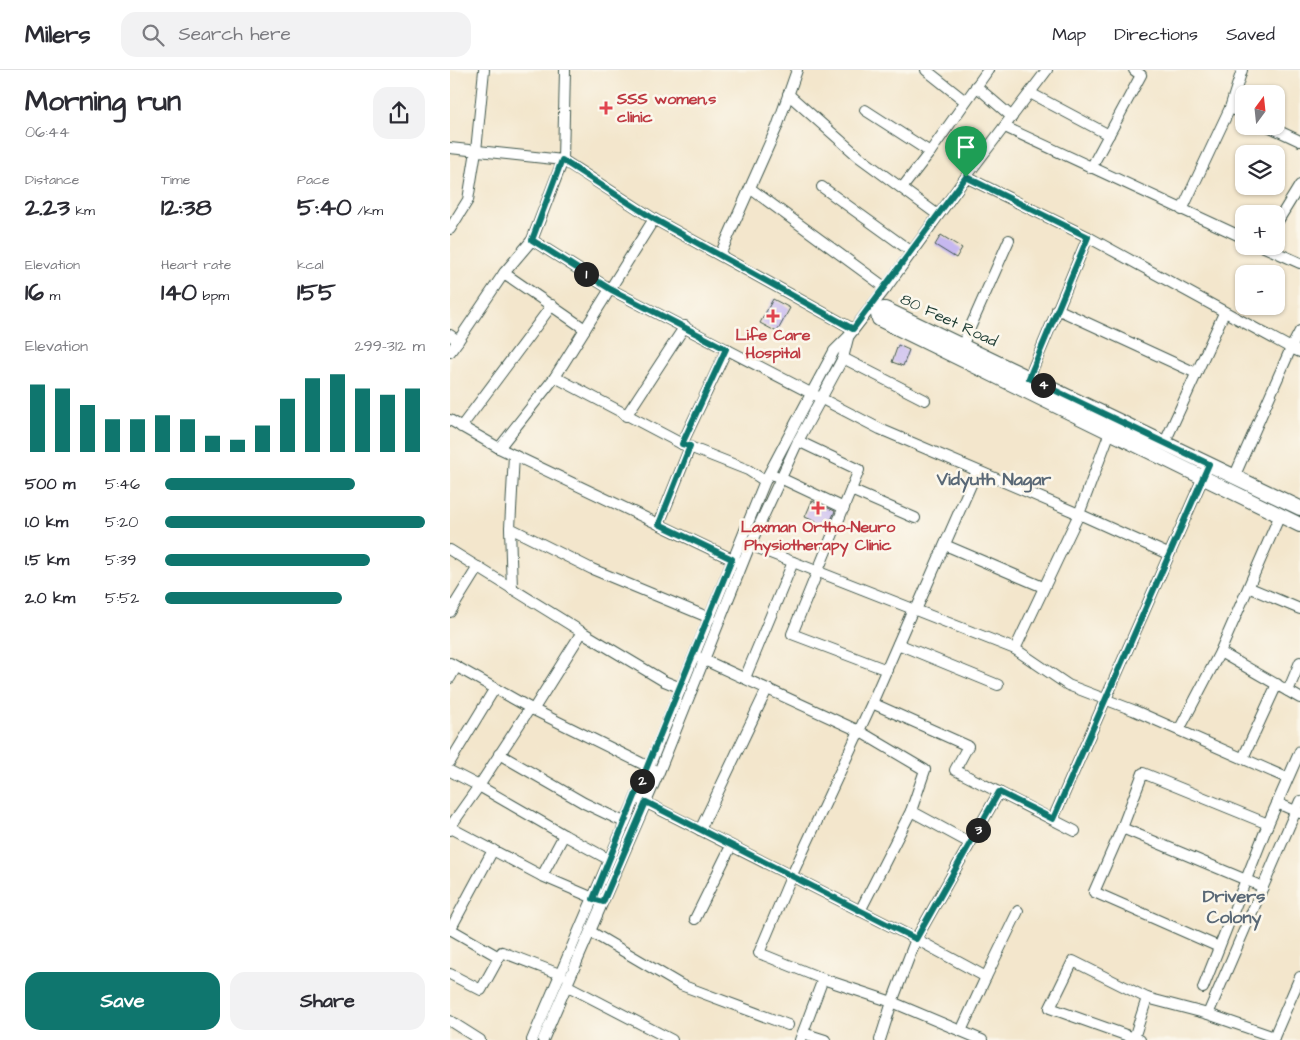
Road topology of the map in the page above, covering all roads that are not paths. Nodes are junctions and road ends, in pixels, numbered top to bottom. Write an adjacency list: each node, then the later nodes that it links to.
1 (484, 70): 22 (street)
2 (565, 70): 24 (street)
3 (796, 70): 11 (street)
4 (926, 70): 12 (street)
5 (988, 70): 9 (street)
6 (1048, 70): 10 (street)
7 (1242, 70): 13 (street)
8 (1140, 72): 19 (street)
9 (976, 86): 12 (street); 16 (street)
10 (1030, 93): 16 (street); 19 (street)
11 (788, 94): 29 (street); 30 (street)
12 (965, 101): 23 (street)
13 (1230, 108): 15 (street); 32 (street)
14 (865, 110): 23 (street)
15 (1235, 110)
16 (1012, 117): 17 (street)
17 (1005, 127): 25 (street); 26 (street)
18 (1285, 134): 20 (street)
19 (1109, 135): 25 (street)
20 (1300, 141)
21 (450, 148): 22 (street)
22 (476, 151): 24 (street); 35 (street)
23 (930, 152): 29 (street)
24 (562, 160): 34 (street); 38 (street)
25 (1091, 168): 32 (street)
26 (966, 177): 33 (street); 37 (street)
27 (1300, 185): 31 (street)
28 (822, 187): 40 (street)
29 (902, 188): 33 (street)
30 (751, 189): 41 (street); 45 (street)
31 (1285, 209)
32 (1182, 210): 36 (street)
33 (938, 215): 40 (street)
34 (654, 219): 41 (street); 46 (street)
35 (450, 229)
36 (1235, 234)
37 (1088, 237): 49 (street); 50 (street)
38 (532, 240): 44 (street); 46 (street)
39 (1009, 240): 56 (street)
40 (912, 252): 45 (street)
41 (720, 255): 54 (street)
42 (1282, 255): 43 (street)
43 (1300, 263)
44 (504, 273): 47 (street); 55 (street)
45 (886, 288): 48 (street)
46 (610, 289): 51 (street); 52 (street)
47 (552, 305): 52 (street); 68 (street)
48 (874, 308): 54 (street); 56 (main road, 80 Feet Road); 69 (main road, 80 Feet Road)
49 (1057, 309): 61 (street); 63 (street)
50 (1224, 313): 58 (street); 61 (street)
51 (685, 326): 57 (street); 66 (street)
52 (585, 330): 62 (street)
53 (1300, 331): 58 (street)
54 (851, 333): 60 (street); 64 (street)
55 (454, 338): 59 (street)
56 (962, 346): 63 (main road, 80 Feet Road)
57 (726, 349): 64 (street); 72 (street)
58 (1296, 350): 77 (street)
59 (450, 352)
60 (842, 358): 64 (street); 65 (street)
61 (1196, 374): 71 (street)
62 (555, 377): 66 (street); 73 (street)
63 (1029, 378): 71 (main road, 80 Feet Road)
64 (816, 394): 70 (street); 76 (street); 78 (street)
65 (926, 400)
66 (626, 416): 72 (street)
67 (450, 420): 68 (street)
68 (461, 427): 73 (street)
69 (1110, 432): 80 (main road, 80 Feet Road); 84 (street)
70 (798, 441): 79 (street); 81 (street)
71 (1165, 442): 75 (main road, 80 Feet Road)
72 (686, 445): 78 (street); 87 (street)
73 (499, 448): 74 (street)
74 (514, 456): 87 (street); 89 (street)
75 (1209, 464): 77 (main road, 80 Feet Road); 80 (street)
76 (976, 471): 84 (street); 91 (street)
77 (1235, 475): 82 (main road, 80 Feet Road)
78 (767, 477): 79 (street); 94 (street)
79 (780, 478): 83 (street); 90 (street)
80 (1203, 478): 85 (main road, 80 Feet Road); 93 (street)
81 (851, 490): 83 (street); 86 (street)
82 (1299, 506)
83 (844, 508): 98 (street)
84 (1079, 514): 93 (street); 99 (street)
85 (1280, 516): 88 (main road, 80 Feet Road); 100 (street)
86 (915, 518)
87 (659, 524): 94 (street)
88 (1300, 525)
89 (510, 528): 101 (street); 105 (street)
90 (750, 545): 95 (street); 96 (street)
91 (945, 545): 99 (street); 102 (street)
92 (450, 550): 97 (street)
93 (1168, 554): 123 (street)
94 (732, 559): 96 (street); 105 (street)
95 (793, 562): 98 (street); 116 (street)
96 (743, 564): 111 (street)
97 (478, 567): 101 (street); 104 (street)
98 (818, 572): 102 (street); 114 (street)
99 (1043, 586): 108 (street)
100 (1250, 588): 103 (street); 109 (street)
101 (512, 589): 106 (street)
102 (914, 609): 107 (street); 108 (street)
103 (1300, 609)
104 (450, 612)
105 (710, 618): 110 (street)
106 (582, 632): 120 (street); 126 (street)
107 (898, 644): 114 (street); 118 (street)
108 (1015, 649): 123 (street)
109 (1220, 652): 117 (street); 127 (street)
110 (694, 656): 111 (street); 120 (street)
111 (705, 661): 116 (street); 135 (street)
112 (1300, 662): 122 (street)
113 (453, 665): 115 (street); 119 (street)
114 (887, 670): 125 (street)
115 (450, 678)
116 (745, 678): 121 (street)
117 (1277, 684): 122 (street); 131 (street)
118 (998, 685)
119 (495, 688): 126 (street); 132 (street)
120 (681, 688): 133 (street)
121 (767, 689): 128 (street); 150 (street)
122 (1288, 691): 124 (street)
123 (1104, 698): 127 (street); 145 (street)
124 (1300, 698)
125 (872, 703): 128 (street); 138 (street)
126 (532, 709): 130 (street); 133 (street)
127 (1179, 730): 131 (street)
128 (859, 731): 143 (street); 158 (street)
129 (1300, 751): 136 (street)
130 (499, 754): 137 (street); 146 (street)
131 (1243, 758): 136 (street)
132 (450, 762)
133 (649, 767): 135 (street); 139 (street)
134 (450, 771): 137 (street)
135 (658, 772): 141 (street)
136 (1287, 778): 142 (street)
137 (478, 786): 149 (street); 152 (street)
138 (999, 792): 145 (street); 153 (street)
139 (635, 797): 141 (street); 146 (street)
140 (1300, 801): 144 (street)
141 (646, 802): 150 (street); 162 (street)
142 (1277, 803): 144 (street); 147 (street)
143 (912, 811): 153 (street); 164 (street)
144 (1298, 812): 160 (street)
145 (1053, 819): 151 (street)
146 (624, 822): 156 (street)
147 (1268, 824): 148 (street); 159 (street)
148 (1122, 828): 159 (street); 169 (street)
149 (450, 829): 155 (street)
150 (700, 830): 154 (street)
151 (1075, 831)
152 (564, 835): 156 (street); 157 (street)
153 (970, 843): 168 (street)
154 (731, 846): 158 (street); 165 (street)
155 (493, 850): 157 (street); 166 (street)
156 (608, 859): 161 (street)
157 (542, 876): 161 (street)
158 (791, 877): 164 (street); 175 (street)
159 (1247, 880): 160 (street); 169 (street)
160 (1263, 887): 180 (street)
161 (593, 899): 162 (street); 172 (street)
162 (603, 902): 167 (street)
163 (1018, 911): 173 (street)
164 (860, 912): 168 (street)
165 (695, 919)
166 (450, 930): 170 (street)
167 (590, 932): 176 (street); 182 (street)
168 (916, 939): 173 (street); 179 (street)
169 (1219, 947): 177 (street)
170 (499, 957): 171 (street); 172 (street)
171 (450, 974)
172 (562, 974): 185 (street)
173 (986, 977): 183 (street)
174 (1300, 978): 187 (street)
175 (823, 979): 179 (street); 184 (street)
176 (568, 986): 185 (street); 189 (street)
177 (1203, 988)
178 (1147, 998): 180 (street); 186 (street); 186 (street)
179 (892, 1002): 183 (street); 191 (street)
180 (1208, 1014): 187 (street)
181 (450, 1021): 188 (street)
182 (788, 1025)
183 (961, 1031): 192 (street)
184 (802, 1037): 190 (street)
185 (538, 1039)
186 (1136, 1039)
187 (1274, 1039)
188 (480, 1040)
189 (672, 1040)
190 (825, 1040)
191 (880, 1040)
192 (982, 1040)

